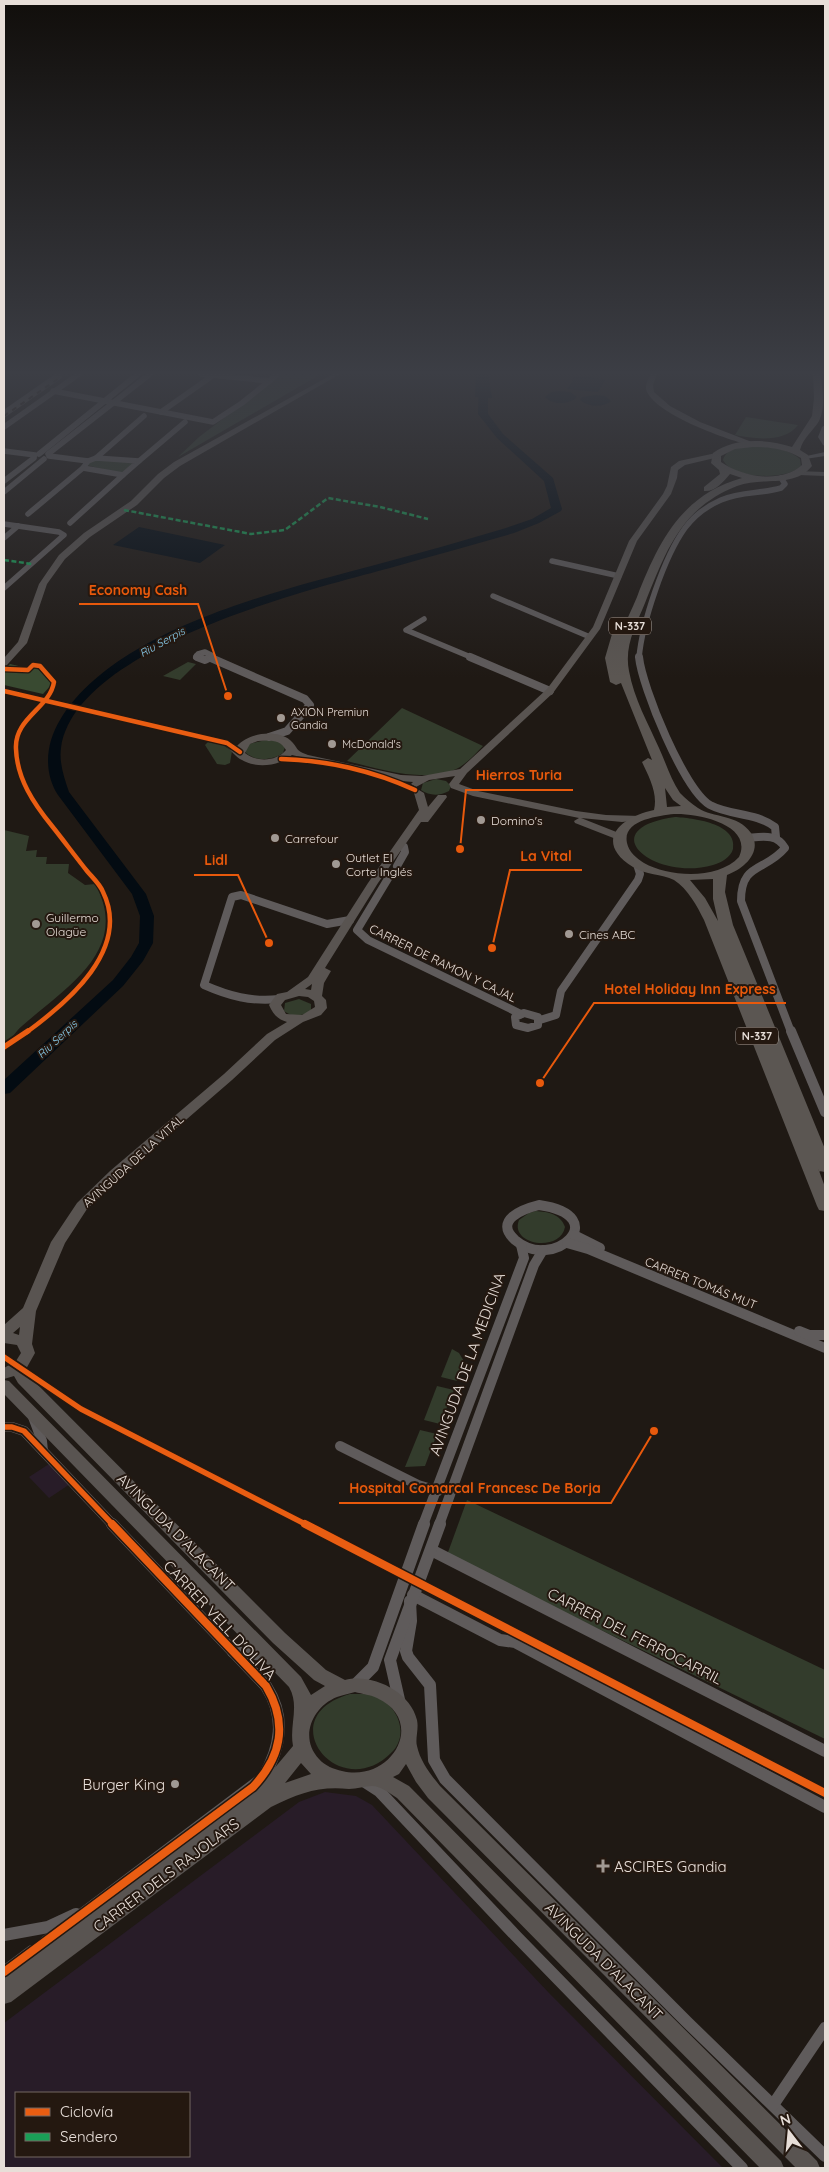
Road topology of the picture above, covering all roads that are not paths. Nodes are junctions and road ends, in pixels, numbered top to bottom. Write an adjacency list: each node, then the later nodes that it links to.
1 (24, 475): 12 (street)
2 (72, 475): 13 (street)
3 (123, 475): 14 (street)
4 (156, 475): 24 (main road)
5 (163, 475): 26 (main road)
6 (674, 475): 19 (main road)
7 (724, 475): 43 (highway, N-337)
8 (749, 475): 10 (highway)
9 (793, 475): 11 (highway)
10 (756, 478): 11 (highway); 42 (highway, N-337)
11 (781, 478): 47 (street)
12 (4, 492)
13 (28, 514)
14 (70, 523)
15 (4, 524): 16 (street)
16 (18, 526): 17 (street); 20 (street)
17 (4, 538)
18 (552, 561): 19 (street)
19 (619, 576): 23 (main road)
20 (4, 588)
21 (493, 596): 23 (street)
22 (424, 619): 28 (street)
23 (590, 638): 28 (main road)
24 (4, 654)
25 (211, 658): 30 (street)
26 (4, 663)
27 (4, 691): 29 (main road)
28 (550, 691): 36 (main road)
29 (109, 715): 32 (main road); 34 (main road)
30 (287, 731): 31 (street); 33 (street)
31 (268, 737): 32 (main road); 33 (main road)
32 (247, 741): 34 (main road)
33 (289, 746): 35 (main road); 38 (main road)
34 (240, 752): 35 (main road)
35 (281, 759): 40 (main road)
36 (463, 771): 37 (main road); 39 (main road)
37 (435, 777): 38 (main road); 39 (main road)
38 (422, 779): 40 (main road)
39 (454, 785): 41 (main road); 44 (main road)
40 (417, 792): 41 (main road); 54 (main road)
41 (444, 796): 45 (main road); 48 (main road)
42 (694, 811): 43 (highway, N-337); 46 (highway, N-337)
43 (660, 812): 44 (highway, N-337)
44 (638, 818): 45 (highway)
45 (620, 837): 49 (highway, N-337)
46 (746, 838): 47 (street); 51 (highway, N-337)
47 (776, 838): 66 (street)
48 (404, 847): 50 (street); 58 (main road)
49 (637, 864): 52 (highway, N-337); 64 (street)
50 (397, 866)
51 (721, 873): 52 (highway, N-337); 67 (highway, N-337)
52 (676, 876): 68 (highway, N-337)
53 (389, 877): 62 (street, CARRER DE RAMON Y CAJAL)
54 (350, 920): 55 (street); 56 (main road)
55 (327, 924): 56 (street); 60 (street)
56 (335, 942): 57 (main road)
57 (292, 993): 58 (main road); 59 (main road)
58 (316, 996): 63 (main road)
59 (279, 999): 60 (street); 61 (main road)
60 (245, 1001): 61 (street)
61 (279, 1013): 63 (main road); 65 (main road, AVINGUDA DE LA VITAL)
62 (521, 1014): 64 (street, CARRER DE RAMON Y CAJAL); 64 (street)
63 (299, 1019): 65 (main road, AVINGUDA DE LA VITAL)
64 (540, 1020)
65 (271, 1037): 72 (main road, AVINGUDA DE LA VITAL)
66 (825, 1112)
67 (825, 1167)
68 (825, 1206)
69 (570, 1239): 70 (street); 71 (street); 74 (street, CARRER TOMÁS MUT); 77 (street, CARRER TOMÁS MUT)
70 (521, 1245): 71 (street); 84 (street, AVINGUDA DE LA MEDICINA)
71 (543, 1250): 85 (street)
72 (29, 1311): 73 (main road, AVINGUDA DE LA VITAL); 76 (main road, AVINGUDA DE LA VITAL)
73 (4, 1333)
74 (825, 1335)
75 (4, 1338): 76 (main road)
76 (25, 1344): 78 (main road, AVINGUDA DE LA VITAL)
77 (825, 1348)
78 (11, 1371): 89 (main road, AVINGUDA D'ALACANT)
79 (4, 1385): 80 (main road, AVINGUDA D'ALACANT)
80 (32, 1414): 83 (street, CARRER VELL D'OLIVA); 88 (main road, AVINGUDA D'ALACANT)
81 (4, 1427): 83 (street, CARRER VELL D'OLIVA)
82 (340, 1446): 84 (street)
83 (43, 1451): 87 (street, CARRER VELL D'OLIVA)
84 (438, 1490): 89 (street, AVINGUDA DE LA MEDICINA)
85 (431, 1550): 86 (street); 94 (street, CARRER DEL FERROCARRIL)
86 (411, 1598): 90 (street); 97 (street); 104 (street, AVINGUDA D'ALACANT)
87 (233, 1652): 88 (street); 98 (street, CARRER VELL D'OLIVA)
88 (269, 1655): 91 (main road, AVINGUDA D'ALACANT)
89 (348, 1686): 90 (main road); 91 (main road)
90 (400, 1704): 92 (main road)
91 (302, 1718): 93 (main road)
92 (408, 1746): 96 (main road); 108 (main road, AVINGUDA D'ALACANT)
93 (302, 1748): 95 (main road); 101 (main road, CARRER DELS RAJOLARS)
94 (825, 1751)
95 (338, 1778): 96 (main road); 102 (main road, CARRER DELS RAJOLARS)
96 (368, 1779): 106 (street); 107 (main road, AVINGUDA D'ALACANT)
97 (825, 1806)
98 (98, 1902): 99 (street); 100 (street, CARRER VELL D'OLIVA)
99 (4, 1935)
100 (4, 1972)
101 (4, 1983)
102 (4, 1995)
103 (825, 2028): 104 (street)
104 (773, 2105): 105 (street, AVINGUDA D'ALACANT)
105 (825, 2156)
106 (742, 2168)
107 (774, 2168)
108 (810, 2168)

